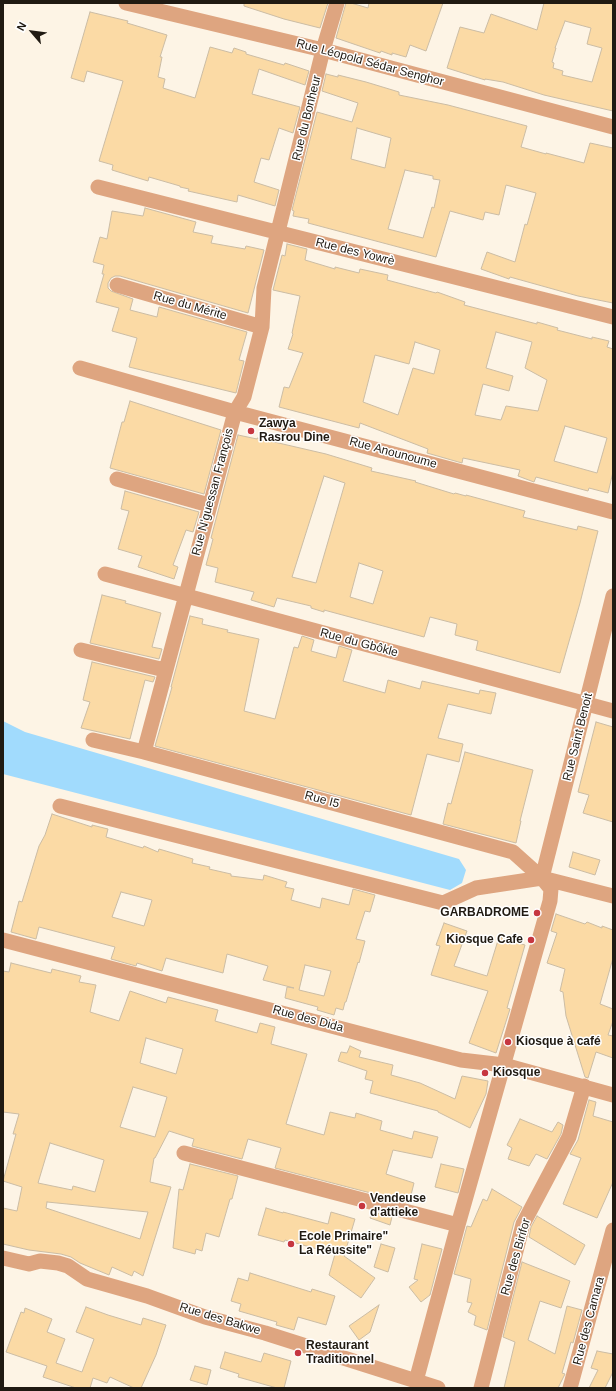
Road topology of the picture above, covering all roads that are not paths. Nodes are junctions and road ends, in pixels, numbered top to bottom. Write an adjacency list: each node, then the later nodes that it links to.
1 (126, 3): 3 (street, Rue Léopold Sédar Senghor)
2 (336, 3): 3 (street, Rue du Bonheur)
3 (323, 50): 4 (street, Rue Léopold Sédar Senghor); 6 (street, Rue du Bonheur)
4 (613, 127)
5 (98, 187): 6 (street, Rue des Yowrè)
6 (278, 233): 8 (street, Rue des Yowrè); 9 (street, Rue N'guessan François)
7 (117, 285): 9 (street, Rue du Mérite)
8 (613, 317)
9 (262, 327): 11 (street, Rue N'guessan François)
10 (80, 368): 11 (street, Rue Anounoume)
11 (235, 412): 13 (street, Rue N'guessan François); 14 (street, Rue Anounoume)
12 (117, 479): 13 (street)
13 (209, 505): 16 (street, Rue N'guessan François)
14 (613, 512)
15 (104, 574): 16 (street, Rue du Gbôkle)
16 (185, 596): 19 (street, Rue N'guessan François); 20 (street, Rue du Gbôkle)
17 (613, 596): 20 (street, Rue Saint Benoit)
18 (81, 650): 19 (street)
19 (165, 670): 23 (street, Rue N'guessan François)
20 (586, 704): 21 (street, Rue du Gbôkle); 25 (street, Rue Saint Benoit)
21 (613, 710)
22 (93, 740): 23 (street, Rue I5)
23 (144, 752): 25 (street, Rue I5)
24 (60, 806): 25 (street)
25 (542, 878): 26 (street); 28 (street)
26 (613, 896)
27 (3, 940): 28 (street, Rue des Dida)
28 (504, 1065): 29 (street, Rue des Dida); 32 (street)
29 (584, 1086): 30 (street, Rue des Dida); 37 (street, Rue des Birifor)
30 (613, 1094)
31 (184, 1153): 32 (street)
32 (458, 1224): 35 (street)
33 (613, 1230): 38 (street, Rue des Camara)
34 (3, 1258): 35 (street, Rue des Bakwe)
35 (416, 1381): 36 (street, Rue des Bakwe)
36 (438, 1388)
37 (481, 1388)
38 (570, 1388)

